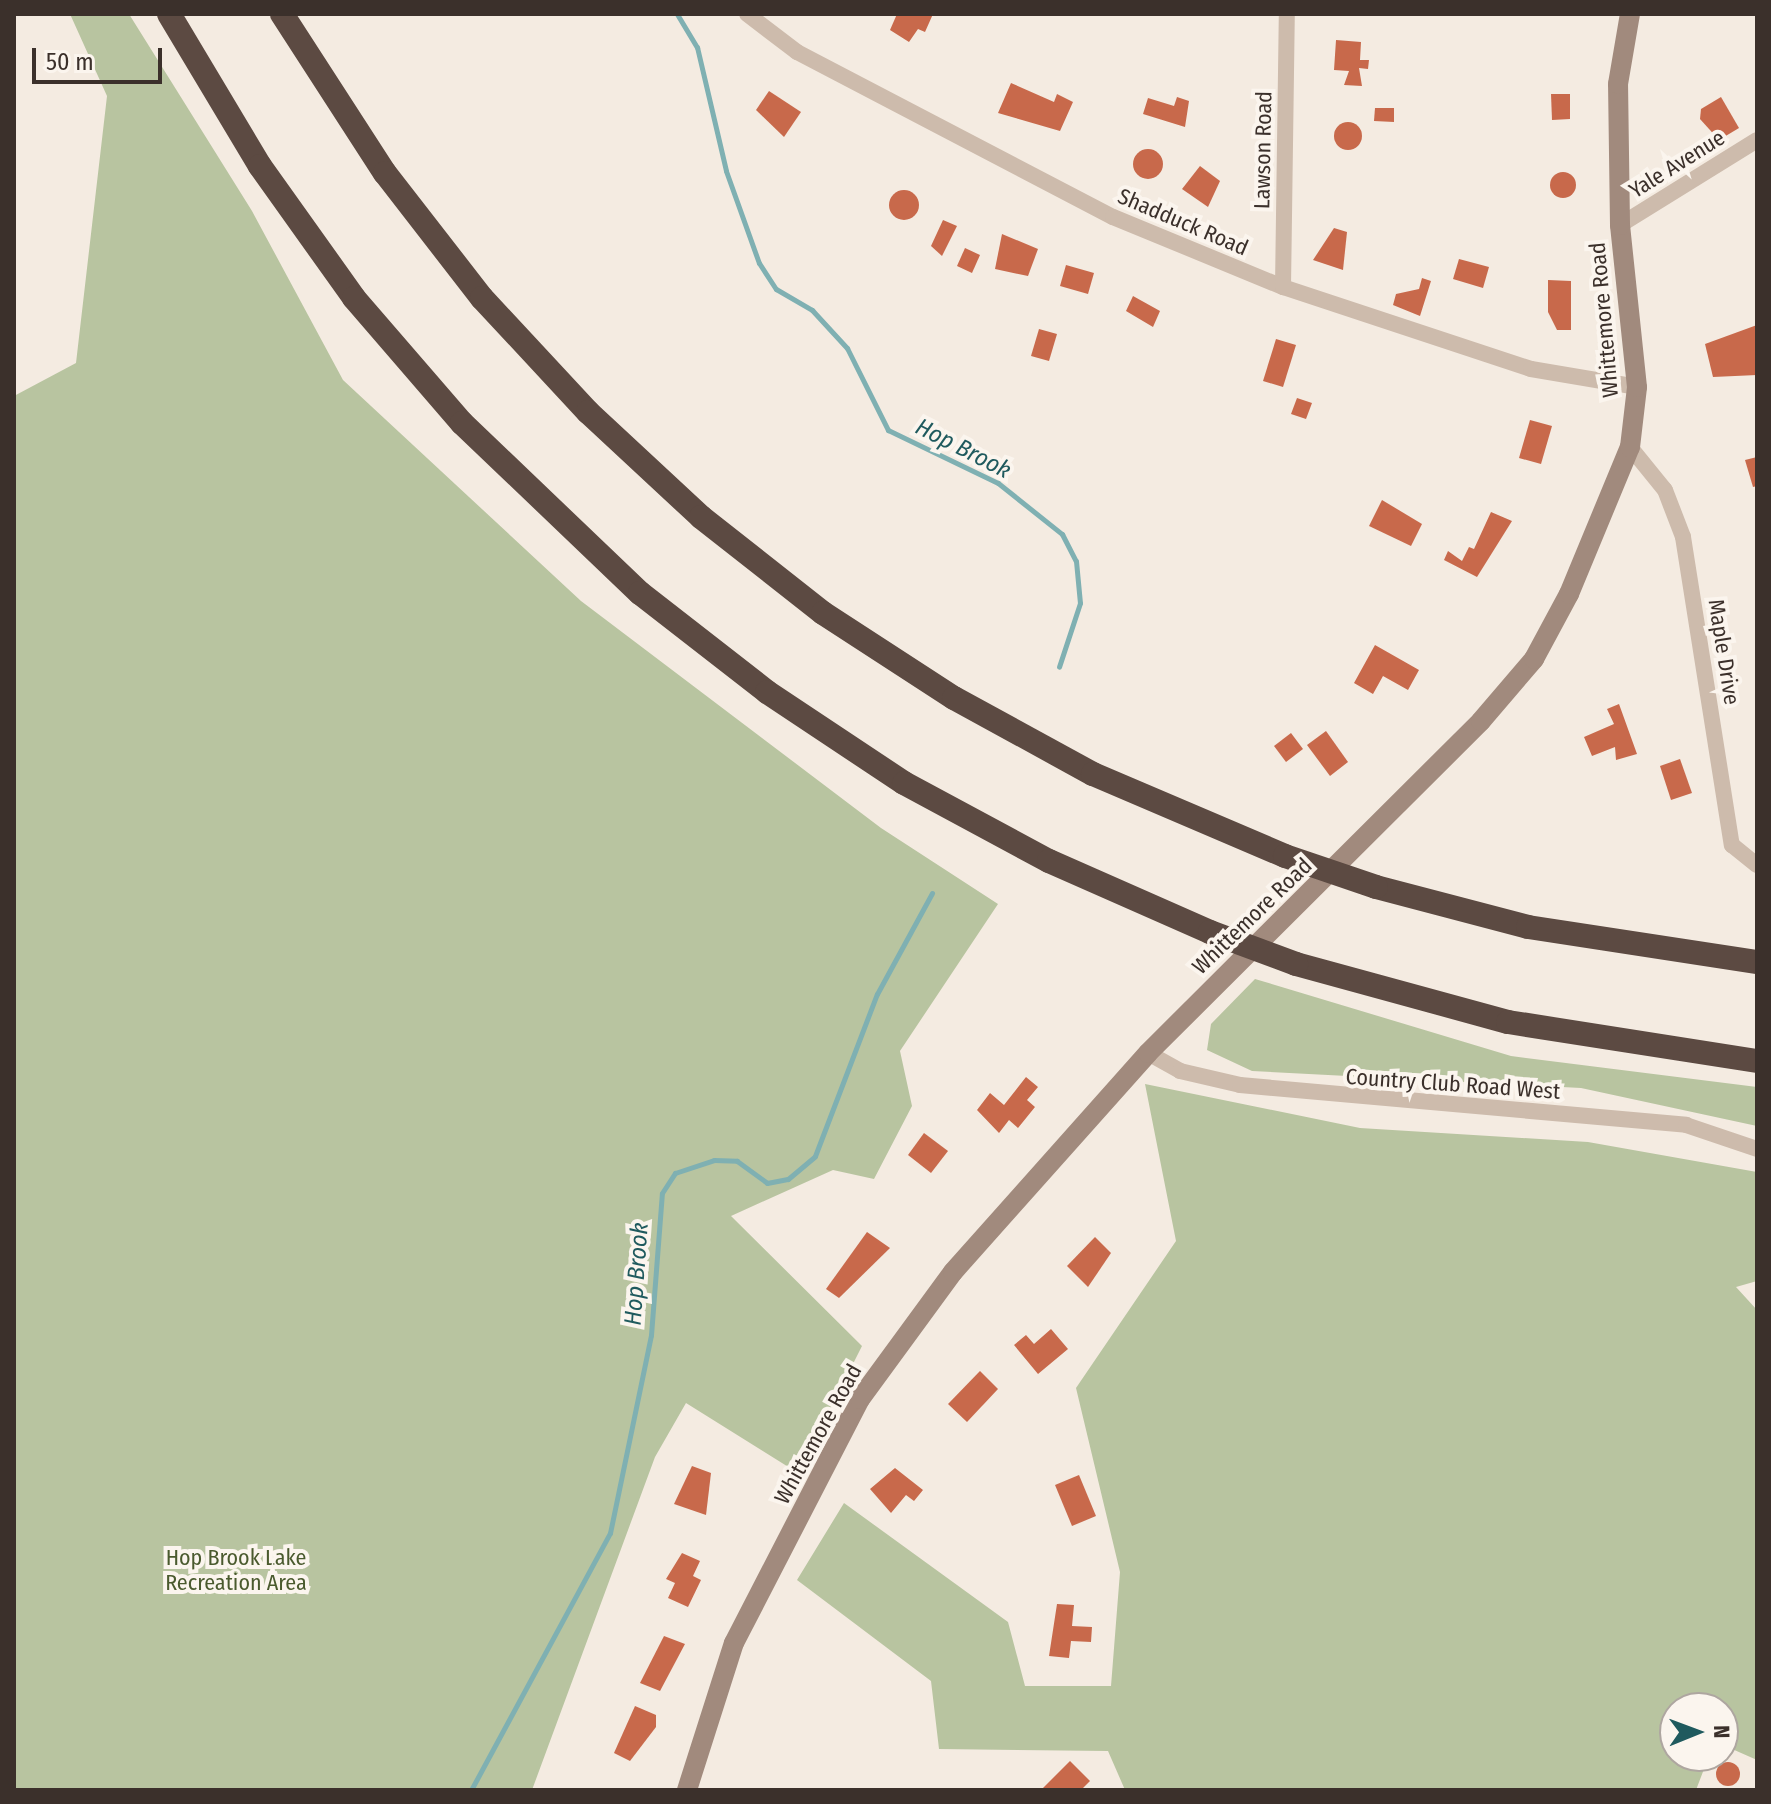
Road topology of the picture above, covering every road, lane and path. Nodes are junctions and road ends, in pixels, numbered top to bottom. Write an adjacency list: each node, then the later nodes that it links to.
1 (169, 14): 14 (highway, bridge)
2 (282, 14): 12 (highway, bridge)
3 (747, 14): 8 (street, Shadduck Road)
4 (1287, 14): 8 (street, Lawson Road)
5 (1630, 14): 7 (main road, Whittemore Road)
6 (1757, 140): 7 (street, Yale Avenue)
7 (1620, 225): 9 (main road, Whittemore Road)
8 (1283, 287): 9 (street, Shadduck Road)
9 (1637, 387): 10 (main road, Whittemore Road)
10 (1630, 447): 11 (street, Maple Drive); 13 (main road, Whittemore Road)
11 (1757, 865)
12 (1757, 962)
13 (1148, 1053): 15 (street, Country Club Road West); 16 (main road, Whittemore Road)
14 (1757, 1061)
15 (1757, 1149)
16 (687, 1790)

